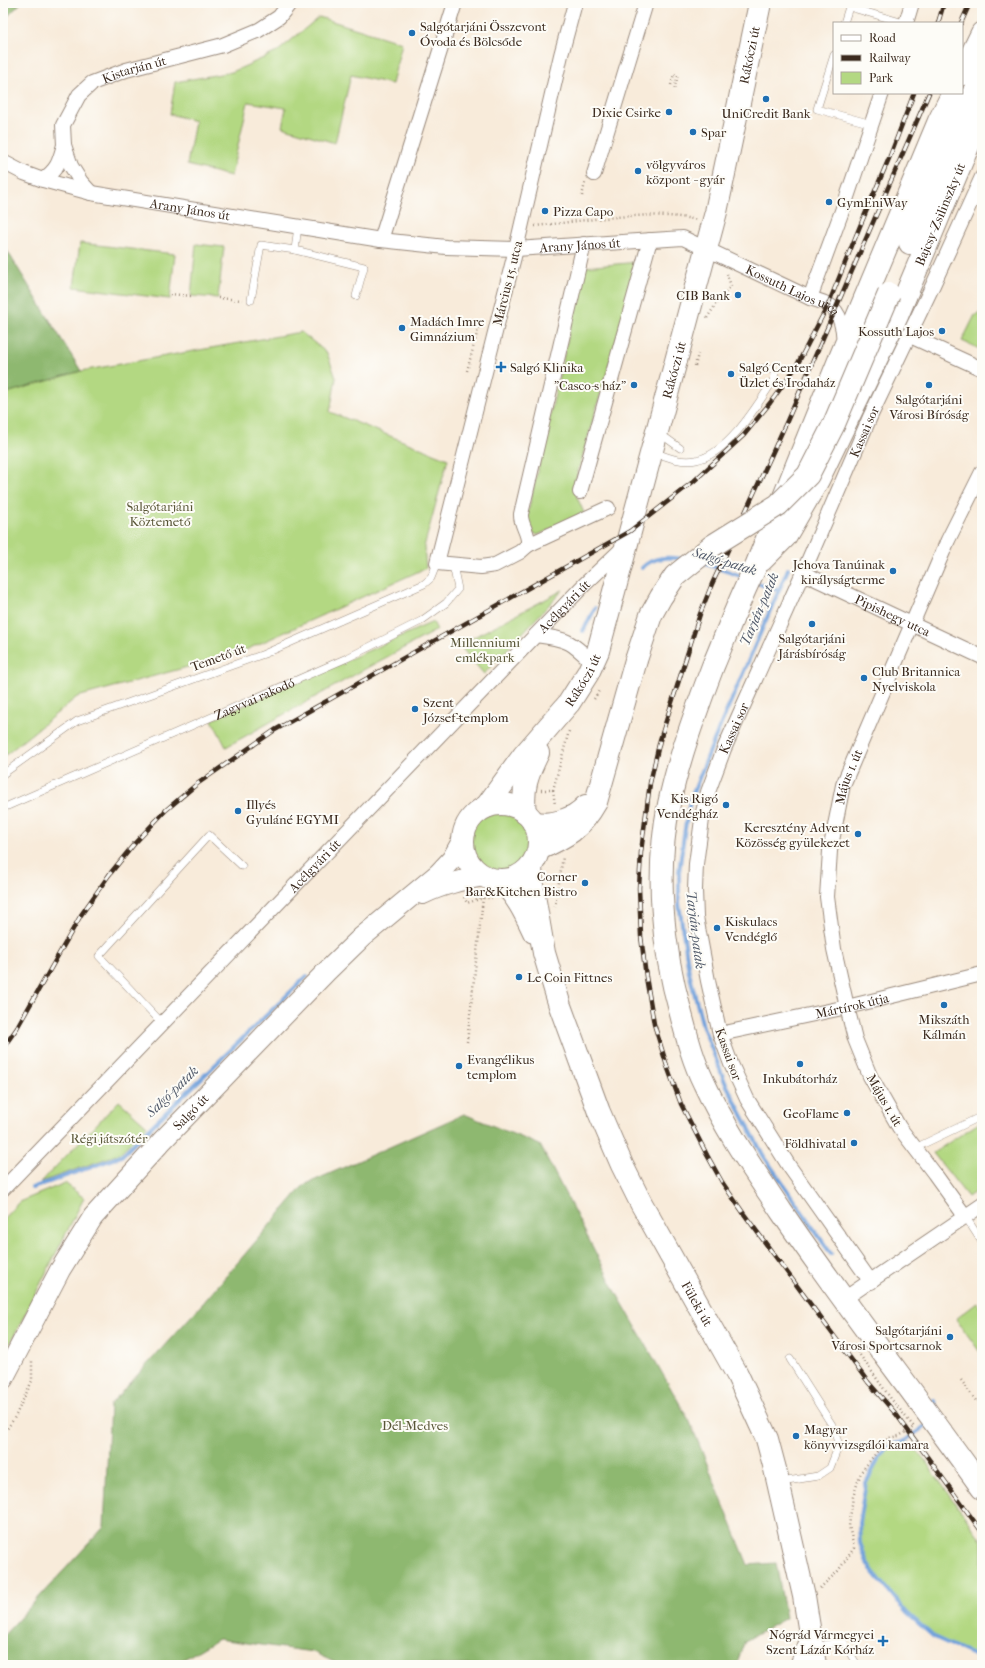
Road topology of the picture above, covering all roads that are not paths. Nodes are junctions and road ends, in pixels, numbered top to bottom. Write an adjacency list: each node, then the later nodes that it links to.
1 (290, 3): 18 (street, Kistarján út)
2 (455, 3): 25 (street)
3 (575, 3): 29 (street, Március 15. utca)
4 (646, 3): 20 (street)
5 (760, 3): 28 (main road, Rákóczi út)
6 (912, 3): 9 (street)
7 (844, 22): 8 (lane)
8 (902, 22)
9 (905, 22)
10 (982, 33): 12 (main road)
11 (833, 58): 17 (lane)
12 (963, 72)
13 (982, 73): 61 (main road, bridge)
14 (882, 94): 17 (street)
15 (952, 94): 39 (main road)
16 (982, 113): 36 (main road, Bajcsy-Zsilinszky út)
17 (872, 124): 34 (street)
18 (64, 145): 22 (street); 23 (street, Kistarján út)
19 (3, 162): 22 (street, Arany János út)
20 (594, 174)
21 (982, 177): 37 (street, Kassai sor)
22 (43, 180): 23 (street, Arany János út)
23 (91, 193): 24 (street, Arany János út)
24 (298, 226): 25 (street, Arany János út); 30 (lane)
25 (381, 240): 29 (street, Arany János út)
26 (650, 240): 27 (street, Arany János út); 28 (street, Arany János út); 47 (street)
27 (584, 244): 29 (street, Arany János út); 50 (street)
28 (706, 248): 31 (street, Kossuth Lajos utca); 32 (main road, Rákóczi út)
29 (516, 249): 51 (street, Március 15. utca)
30 (295, 250): 33 (lane); 35 (lane)
31 (736, 262): 32 (street); 34 (street, Kossuth Lajos utca)
32 (698, 276): 42 (main road, Rákóczi út)
33 (356, 296)
34 (810, 298): 39 (street, Kossuth Lajos utca)
35 (251, 300)
36 (897, 316): 37 (street); 38 (main road, Bajcsy-Zsilinszky út)
37 (908, 335): 38 (street); 41 (street); 54 (street, Kassai sor)
38 (886, 340): 45 (main road, Bajcsy-Zsilinszky út)
39 (840, 358): 44 (main road)
40 (764, 368): 42 (lane)
41 (982, 368)
42 (655, 442): 43 (lane); 49 (main road, Rákóczi út)
43 (680, 448)
44 (797, 463): 45 (lane); 53 (main road)
45 (826, 463): 53 (main road, Bajcsy-Zsilinszky út)
46 (982, 472): 55 (street, Május 1. út)
47 (580, 492)
48 (608, 508): 50 (street)
49 (627, 544): 56 (street, Acélgyári út); 58 (main road, Rákóczi út)
50 (528, 545): 52 (street)
51 (437, 563): 52 (street); 60 (lane, Temető út)
52 (453, 565): 62 (lane, Zagyvai rakodó)
53 (756, 566): 82 (main road)
54 (803, 573): 55 (street, Pipishegy utca); 74 (street, Kassai sor)
55 (912, 625): 57 (street, Pipishegy utca); 72 (street, Május 1. út)
56 (536, 635): 58 (street); 73 (street, Acélgyári út)
57 (982, 657)
58 (593, 662): 59 (main road, Rákóczi út)
59 (553, 724): 63 (main road); 64 (main road)
60 (3, 774)
61 (604, 776): 64 (main road); 66 (main road)
62 (3, 808)
63 (486, 808): 64 (main road); 65 (main road)
64 (529, 817): 66 (main road)
65 (462, 841): 68 (main road); 69 (main road)
66 (535, 858): 68 (main road); 70 (main road)
67 (242, 866): 73 (lane)
68 (492, 878): 69 (main road); 70 (main road)
69 (395, 909): 84 (main road, Salgó út)
70 (544, 953): 85 (main road, Füleki út)
71 (982, 974): 72 (street, Mártírok útja)
72 (847, 1006): 74 (street, Mártírok útja); 76 (street, Május 1. út)
73 (162, 1023): 77 (street, Acélgyári út)
74 (720, 1034): 81 (street, Kassai sor)
75 (982, 1116): 76 (lane)
76 (916, 1148): 79 (street, Május 1. út)
77 (3, 1189)
78 (982, 1205): 79 (street)
79 (963, 1213): 80 (lane); 81 (street)
80 (982, 1242)
81 (870, 1282): 82 (street)
82 (844, 1300): 86 (main road)
83 (790, 1359): 85 (lane)
84 (3, 1379)
85 (779, 1482): 87 (main road, Füleki út)
86 (982, 1488)
87 (812, 1648): 88 (street); 89 (lane)
88 (797, 1665)
89 (857, 1665)

